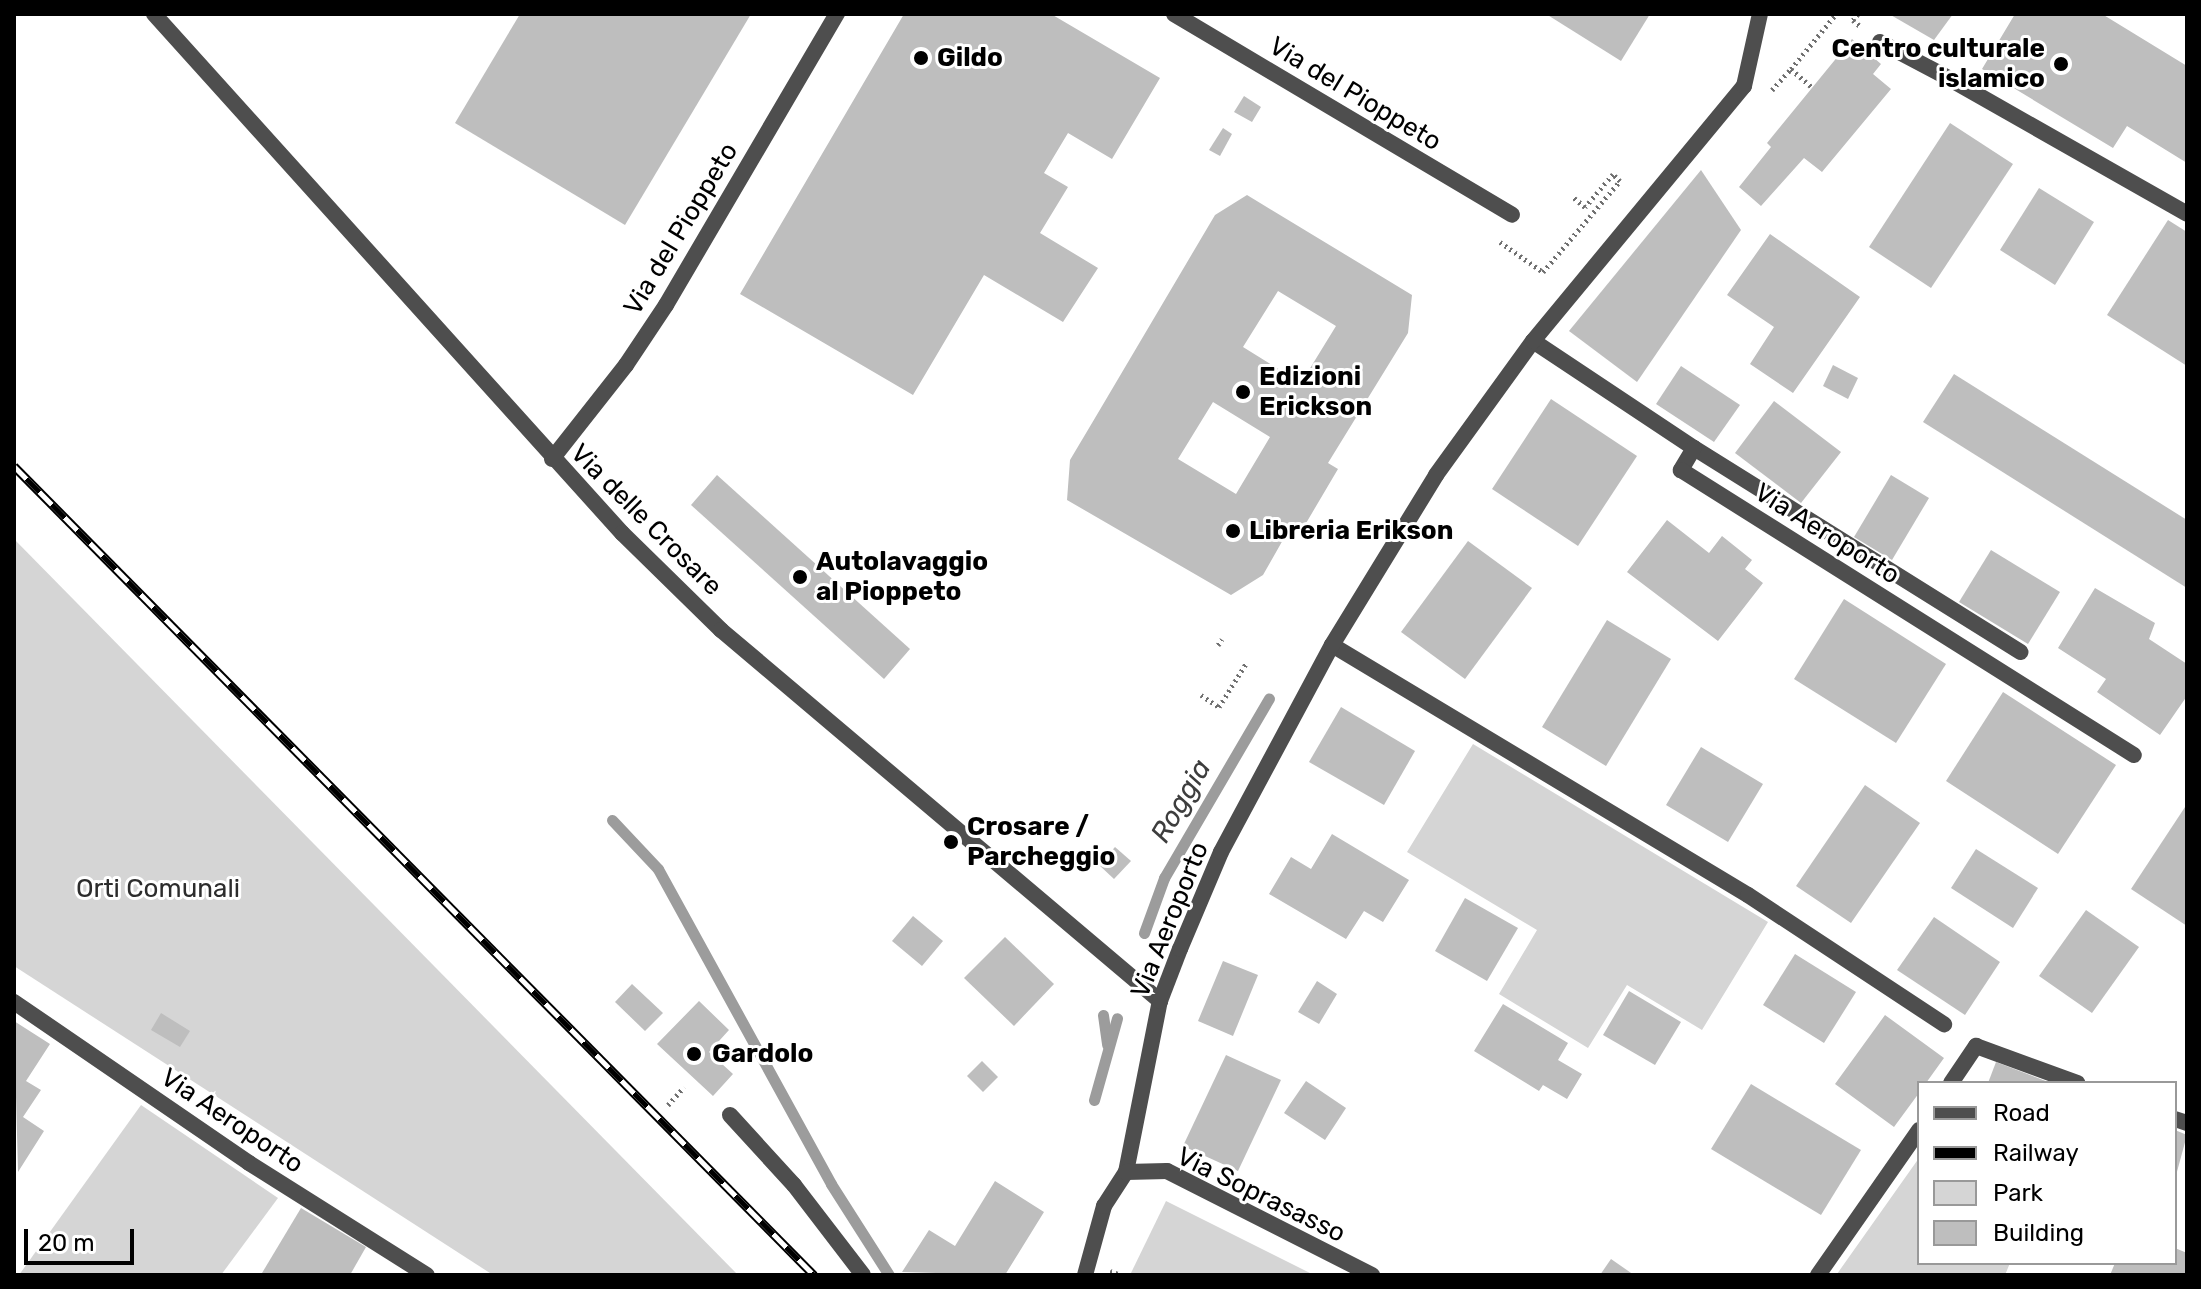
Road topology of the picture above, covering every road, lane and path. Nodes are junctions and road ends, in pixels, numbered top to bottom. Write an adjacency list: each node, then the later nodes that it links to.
1 (154, 14): 16 (street, Via delle Crosare)
2 (837, 14): 16 (street, Via del Pioppeto)
3 (1174, 14): 12 (street, Via del Pioppeto)
4 (1760, 14): 14 (street, Via Aeroporto)
5 (1836, 14): 7 (path)
6 (1880, 42): 11 (street)
7 (1791, 69): 8 (path); 9 (path)
8 (1812, 87)
9 (1765, 99)
10 (1573, 197): 13 (path)
11 (2187, 214)
12 (1512, 215)
13 (1497, 239)
14 (1533, 341): 15 (street); 17 (street, Via Aeroporto)
15 (1694, 448): 18 (street); 21 (street, Via Aeroporto)
16 (552, 459): 22 (street, Via delle Crosare)
17 (1332, 645): 22 (street, Via Aeroporto); 24 (street)
18 (2021, 652)
19 (1247, 662): 20 (path)
20 (1201, 695)
21 (2134, 755)
22 (1160, 1001): 31 (street, Via Aeroporto)
23 (14, 1002): 32 (street, Via Aeroporto)
24 (1944, 1024)
25 (1952, 1081): 26 (street)
26 (2072, 1081)
27 (684, 1087): 28 (path)
28 (668, 1105)
29 (730, 1115): 33 (street)
30 (1917, 1133): 36 (street)
31 (1126, 1172): 34 (street, Via Aeroporto); 35 (street, Via Soprasasso)
32 (427, 1275)
33 (863, 1275)
34 (1085, 1275)
35 (1372, 1275)
36 (1818, 1275)

